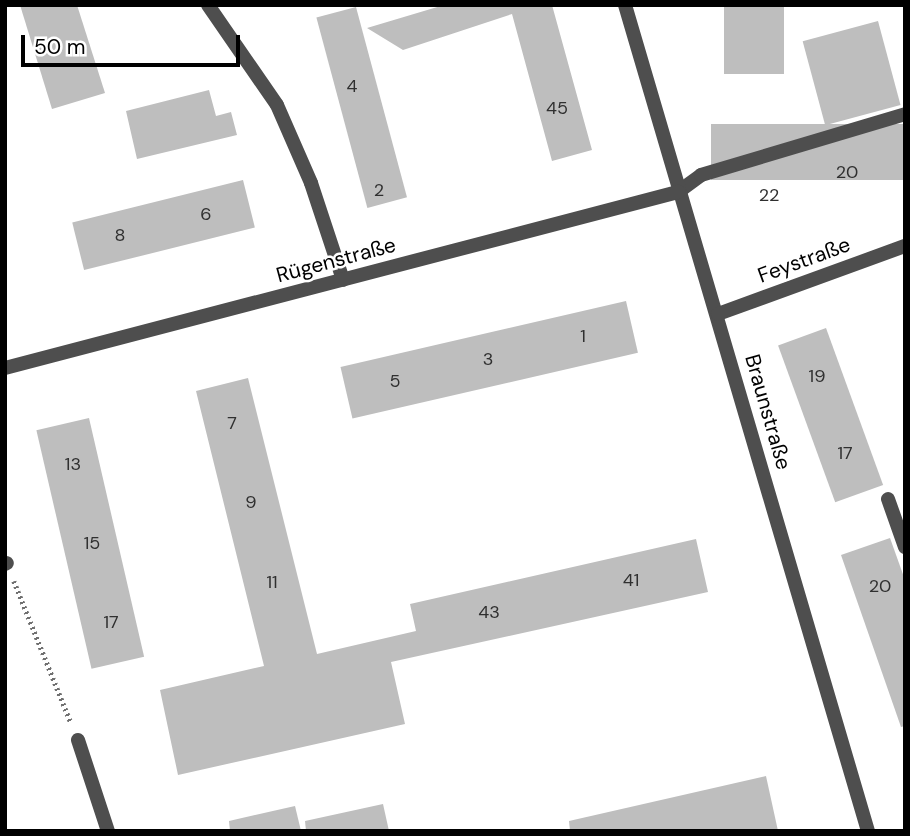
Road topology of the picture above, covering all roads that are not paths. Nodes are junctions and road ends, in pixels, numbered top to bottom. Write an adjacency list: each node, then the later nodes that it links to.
1 (208, 5): 6 (street)
2 (625, 5): 4 (street, Braunstraße)
3 (905, 114): 4 (street, Rügenstraße)
4 (678, 192): 6 (street, Rügenstraße); 7 (street, Braunstraße)
5 (905, 246): 7 (street, Feystraße)
6 (343, 280): 8 (street, Rügenstraße)
7 (718, 314): 13 (street, Braunstraße)
8 (5, 368)
9 (888, 499): 10 (street)
10 (905, 547)
11 (78, 740): 12 (street)
12 (108, 831)
13 (868, 831)

